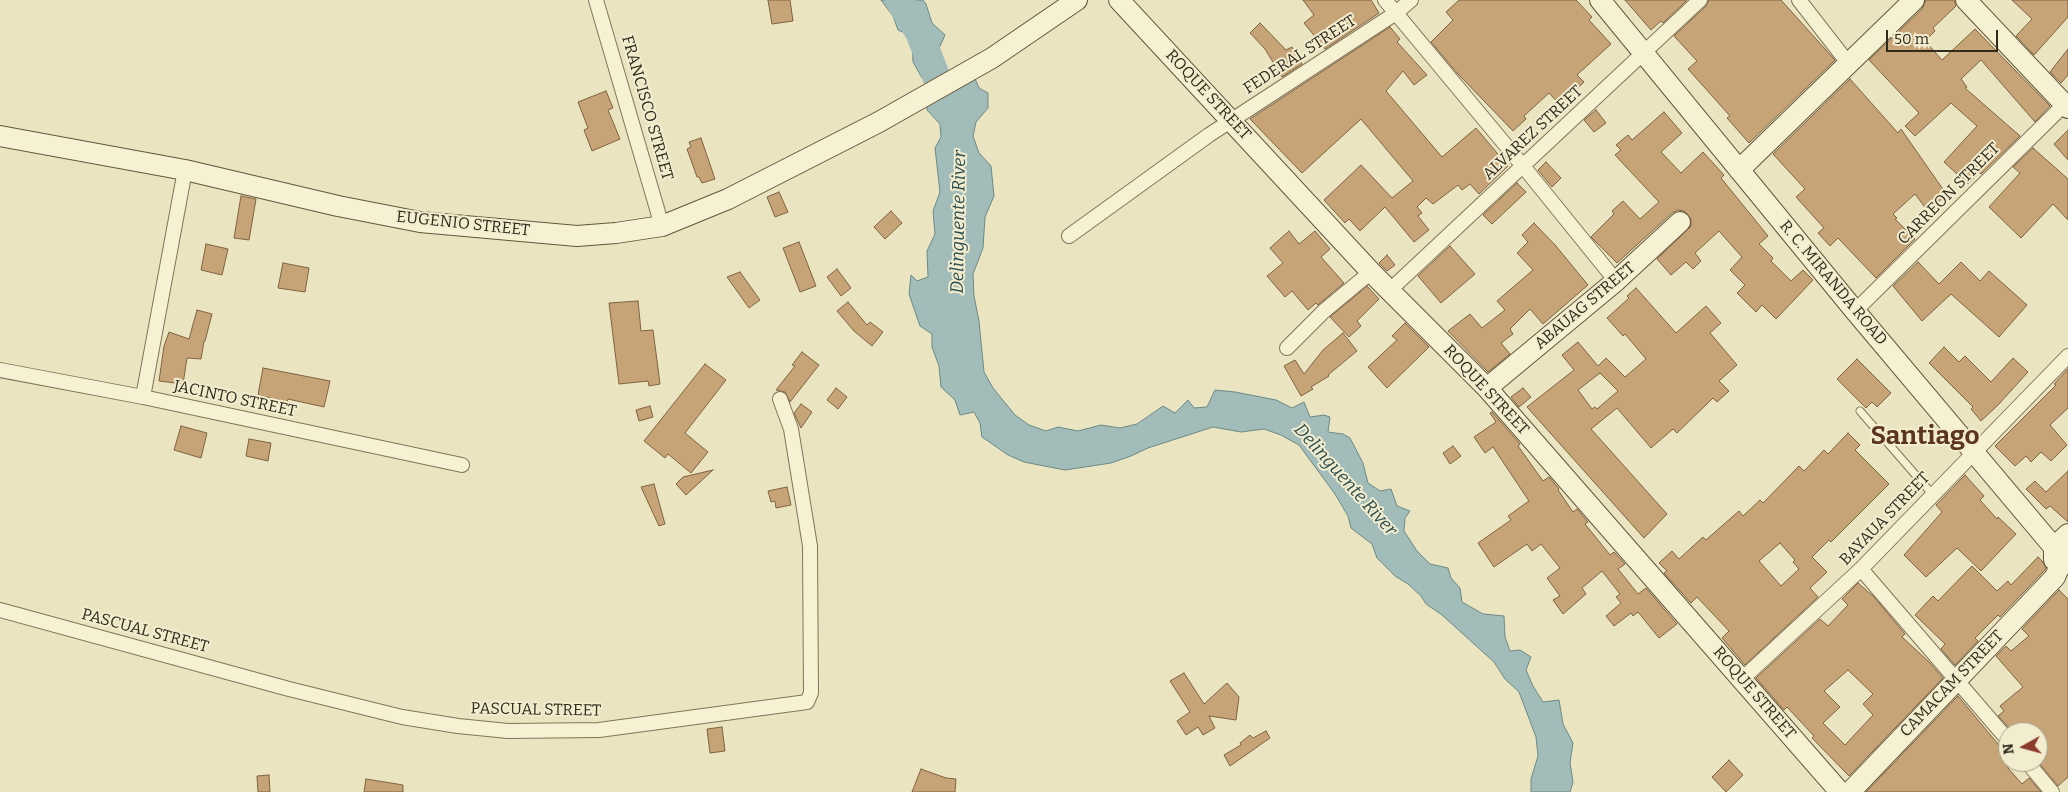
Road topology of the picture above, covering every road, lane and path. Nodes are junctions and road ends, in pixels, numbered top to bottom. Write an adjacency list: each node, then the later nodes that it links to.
1 (596, 0): 21 (street, FRANCISCO STREET)
2 (1076, 0): 21 (street, EUGENIO STREET)
3 (1119, 0): 15 (street, ROQUE STREET)
4 (1385, 0): 11 (street)
5 (1411, 0): 11 (street, FEDERAL STREET)
6 (1600, 0): 12 (street, R. C. MIRANDA ROAD)
7 (1700, 0): 12 (street, ALVAREZ STREET)
8 (1799, 0): 13 (street)
9 (1914, 0): 13 (street)
10 (1966, 0): 14 (street)
11 (1396, 13): 15 (street, FEDERAL STREET); 17 (street)
12 (1644, 52): 17 (street, ALVAREZ STREET); 19 (street, R. C. MIRANDA ROAD)
13 (1848, 63): 19 (street)
14 (2067, 104): 26 (street, CARREON STREET)
15 (1232, 120): 22 (street, FEDERAL STREET); 23 (street, ROQUE STREET)
16 (0, 136): 18 (street, EUGENIO STREET)
17 (1523, 166): 24 (street); 25 (street, ALVAREZ STREET)
18 (185, 170): 21 (street, EUGENIO STREET); 31 (street)
19 (1739, 170): 26 (street, R. C. MIRANDA ROAD)
20 (1680, 222): 24 (street, ABAUAG STREET)
21 (662, 226)
22 (1069, 236)
23 (1370, 272): 25 (street, ROQUE STREET); 27 (street)
24 (1616, 281): 30 (street, ABAUAG STREET)
25 (1389, 291): 30 (street, ROQUE STREET)
26 (1855, 312): 34 (street, R. C. MIRANDA ROAD)
27 (1287, 348)
28 (2068, 356): 34 (street, BAYAUA STREET)
29 (0, 370): 31 (street, JACINTO STREET)
30 (1487, 388): 40 (street, ROQUE STREET)
31 (143, 397): 35 (street, JACINTO STREET)
32 (780, 399): 39 (street, PASCUAL STREET)
33 (1860, 411): 36 (lane)
34 (1973, 452): 36 (street, BAYAUA STREET); 37 (street, R. C. MIRANDA ROAD)
35 (462, 464)
36 (1933, 495): 38 (street, BAYAUA STREET)
37 (2063, 555): 41 (street, CAMACAM STREET)
38 (1861, 569): 40 (street, BAYAUA STREET); 41 (street)
39 (0, 610)
40 (1742, 679): 44 (street, ROQUE STREET)
41 (1956, 680): 42 (street); 45 (street, CAMACAM STREET)
42 (1998, 728)
43 (2035, 772): 46 (street)
44 (1840, 792)
45 (1850, 792)
46 (2052, 792)

